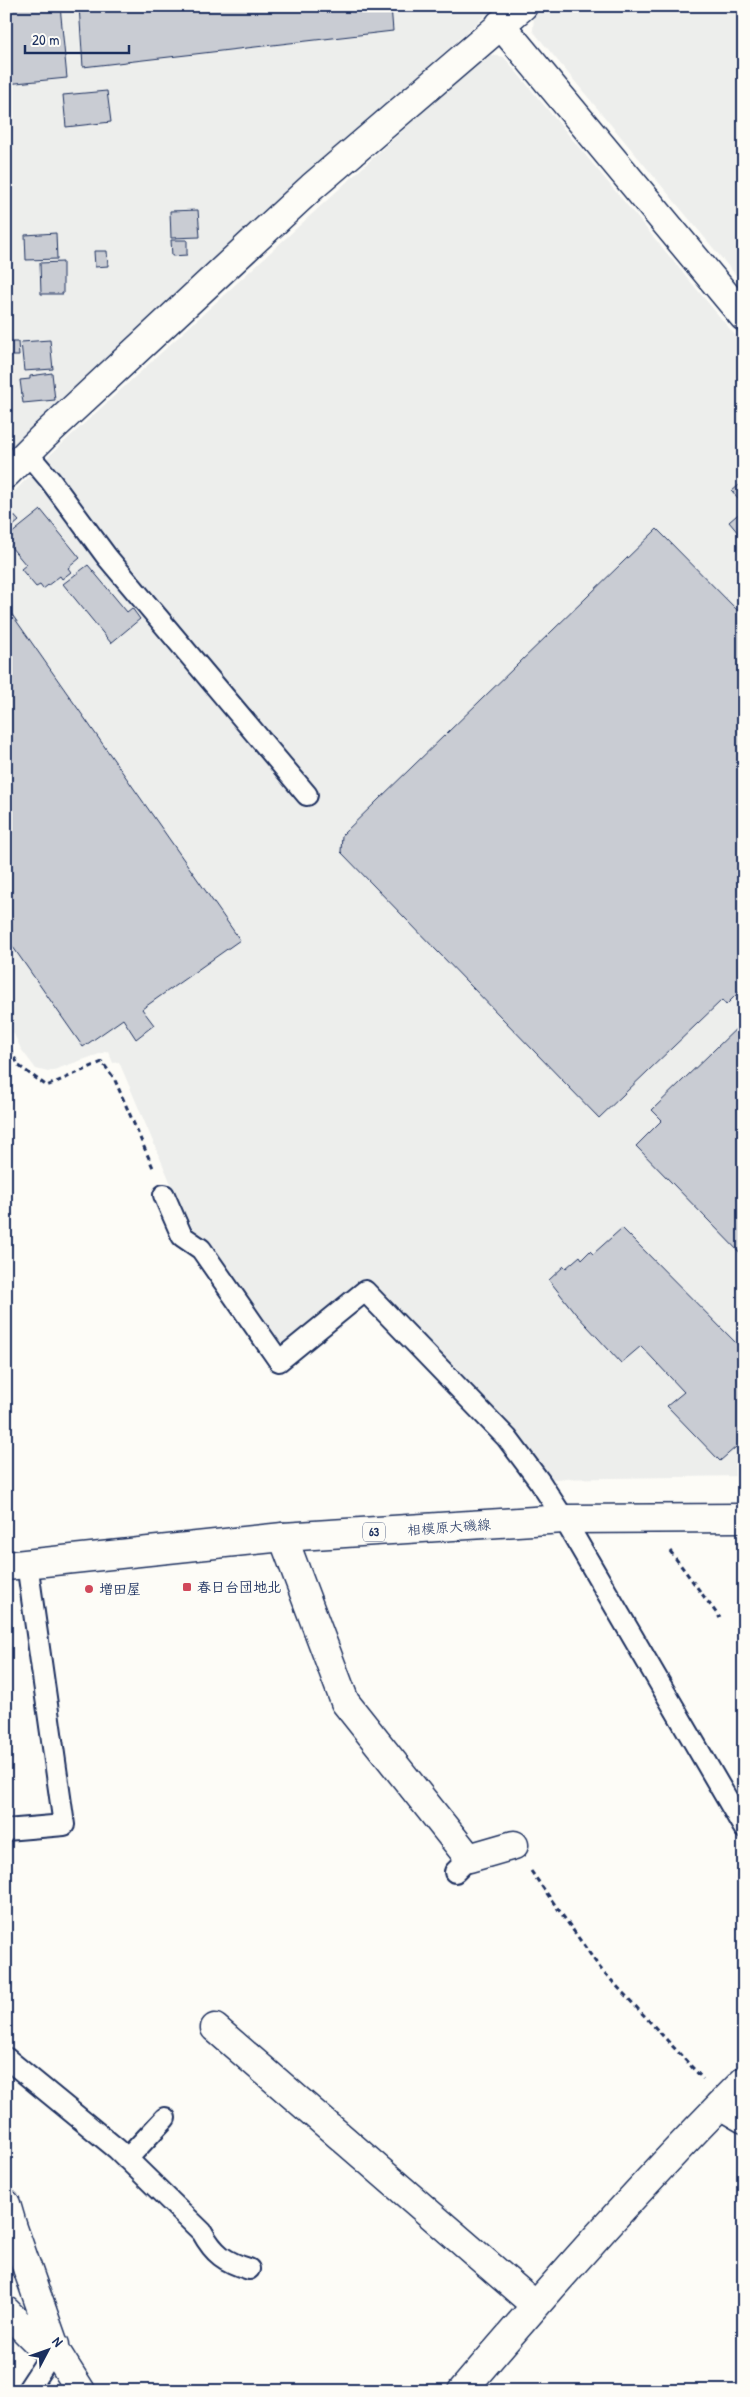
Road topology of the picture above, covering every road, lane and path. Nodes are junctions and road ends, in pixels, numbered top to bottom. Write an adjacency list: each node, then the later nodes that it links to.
1 (523, 6): 2 (street)
2 (500, 24): 3 (street); 4 (street)
3 (744, 317)
4 (27, 453): 5 (street); 6 (lane)
5 (6, 474)
6 (307, 795)
7 (6, 1042): 8 (path)
8 (164, 1195): 11 (lane)
9 (744, 1518): 10 (street, 相模原大磯線 / 63)
10 (658, 1519): 11 (street, 相模原大磯線 / 63); 14 (path)
11 (564, 1520): 12 (street, 相模原大磯線 / 63); 15 (lane)
12 (283, 1537): 13 (street, 相模原大磯線 / 63); 17 (street)
13 (17, 1564): 16 (lane)
14 (720, 1618)
15 (744, 1828)
16 (6, 1830)
17 (514, 1845): 21 (path)
18 (214, 2028): 27 (street)
19 (6, 2058): 24 (lane)
20 (744, 2081): 21 (street)
21 (720, 2105): 23 (street); 27 (street)
22 (165, 2118): 24 (lane)
23 (744, 2119)
24 (128, 2159): 26 (lane)
25 (6, 2204): 29 (street)
26 (249, 2269)
27 (535, 2305): 32 (street)
28 (6, 2311): 29 (street)
29 (56, 2349): 30 (lane); 31 (street)
30 (27, 2391)
31 (81, 2391)
32 (462, 2391)

